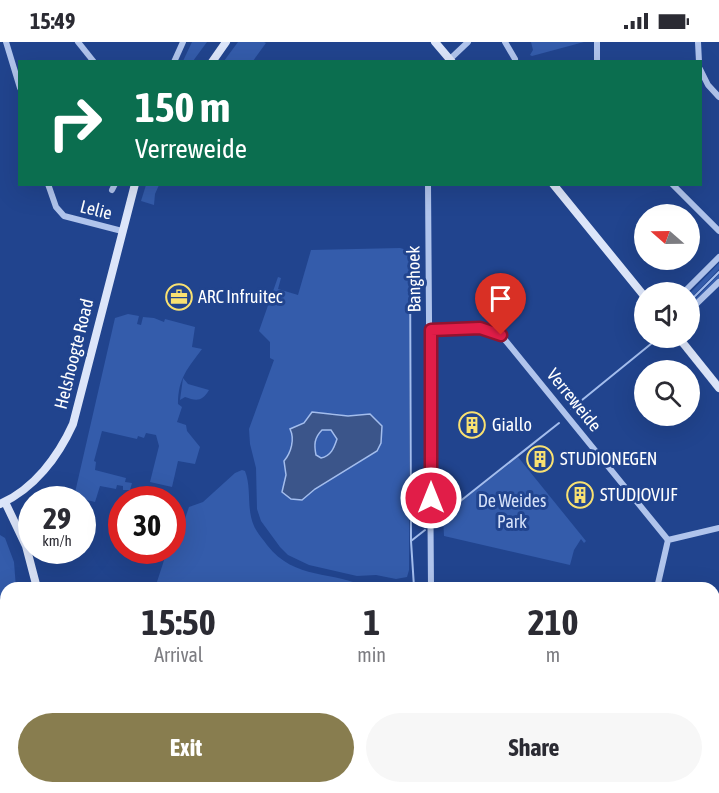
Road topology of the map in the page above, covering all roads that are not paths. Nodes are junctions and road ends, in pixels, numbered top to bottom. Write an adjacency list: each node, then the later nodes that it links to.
1 (6, 42): 19 (street)
2 (78, 42): 11 (street)
3 (183, 42): 12 (street)
4 (226, 42): 13 (main road)
5 (435, 42): 14 (main road)
6 (468, 42): 15 (street)
7 (505, 42): 10 (street)
8 (597, 42): 16 (street)
9 (698, 42): 17 (street)
10 (515, 58)
11 (92, 60)
12 (175, 60)
13 (213, 60)
14 (449, 60)
15 (451, 60)
16 (597, 60)
17 (699, 60)
18 (702, 73): 20 (street)
19 (18, 81)
20 (719, 97)
21 (49, 186): 26 (street, Lelie)
22 (134, 186): 26 (main road, Helshoogte Road)
23 (428, 186): 33 (street, Banghoek)
24 (555, 186): 31 (main road)
25 (674, 186): 27 (street)
26 (122, 231): 36 (main road, Helshoogte Road)
27 (719, 231)
28 (719, 257): 29 (street)
29 (694, 282)
30 (719, 282): 32 (street)
31 (634, 283)
32 (700, 299)
33 (431, 330): 38 (street, Verreweide); 40 (street, Banghoek)
34 (687, 348): 35 (main road)
35 (719, 388)
36 (3, 503): 39 (main road)
37 (719, 528): 38 (street)
38 (668, 540): 41 (street)
39 (35, 582)
40 (431, 582)
41 (658, 582)

